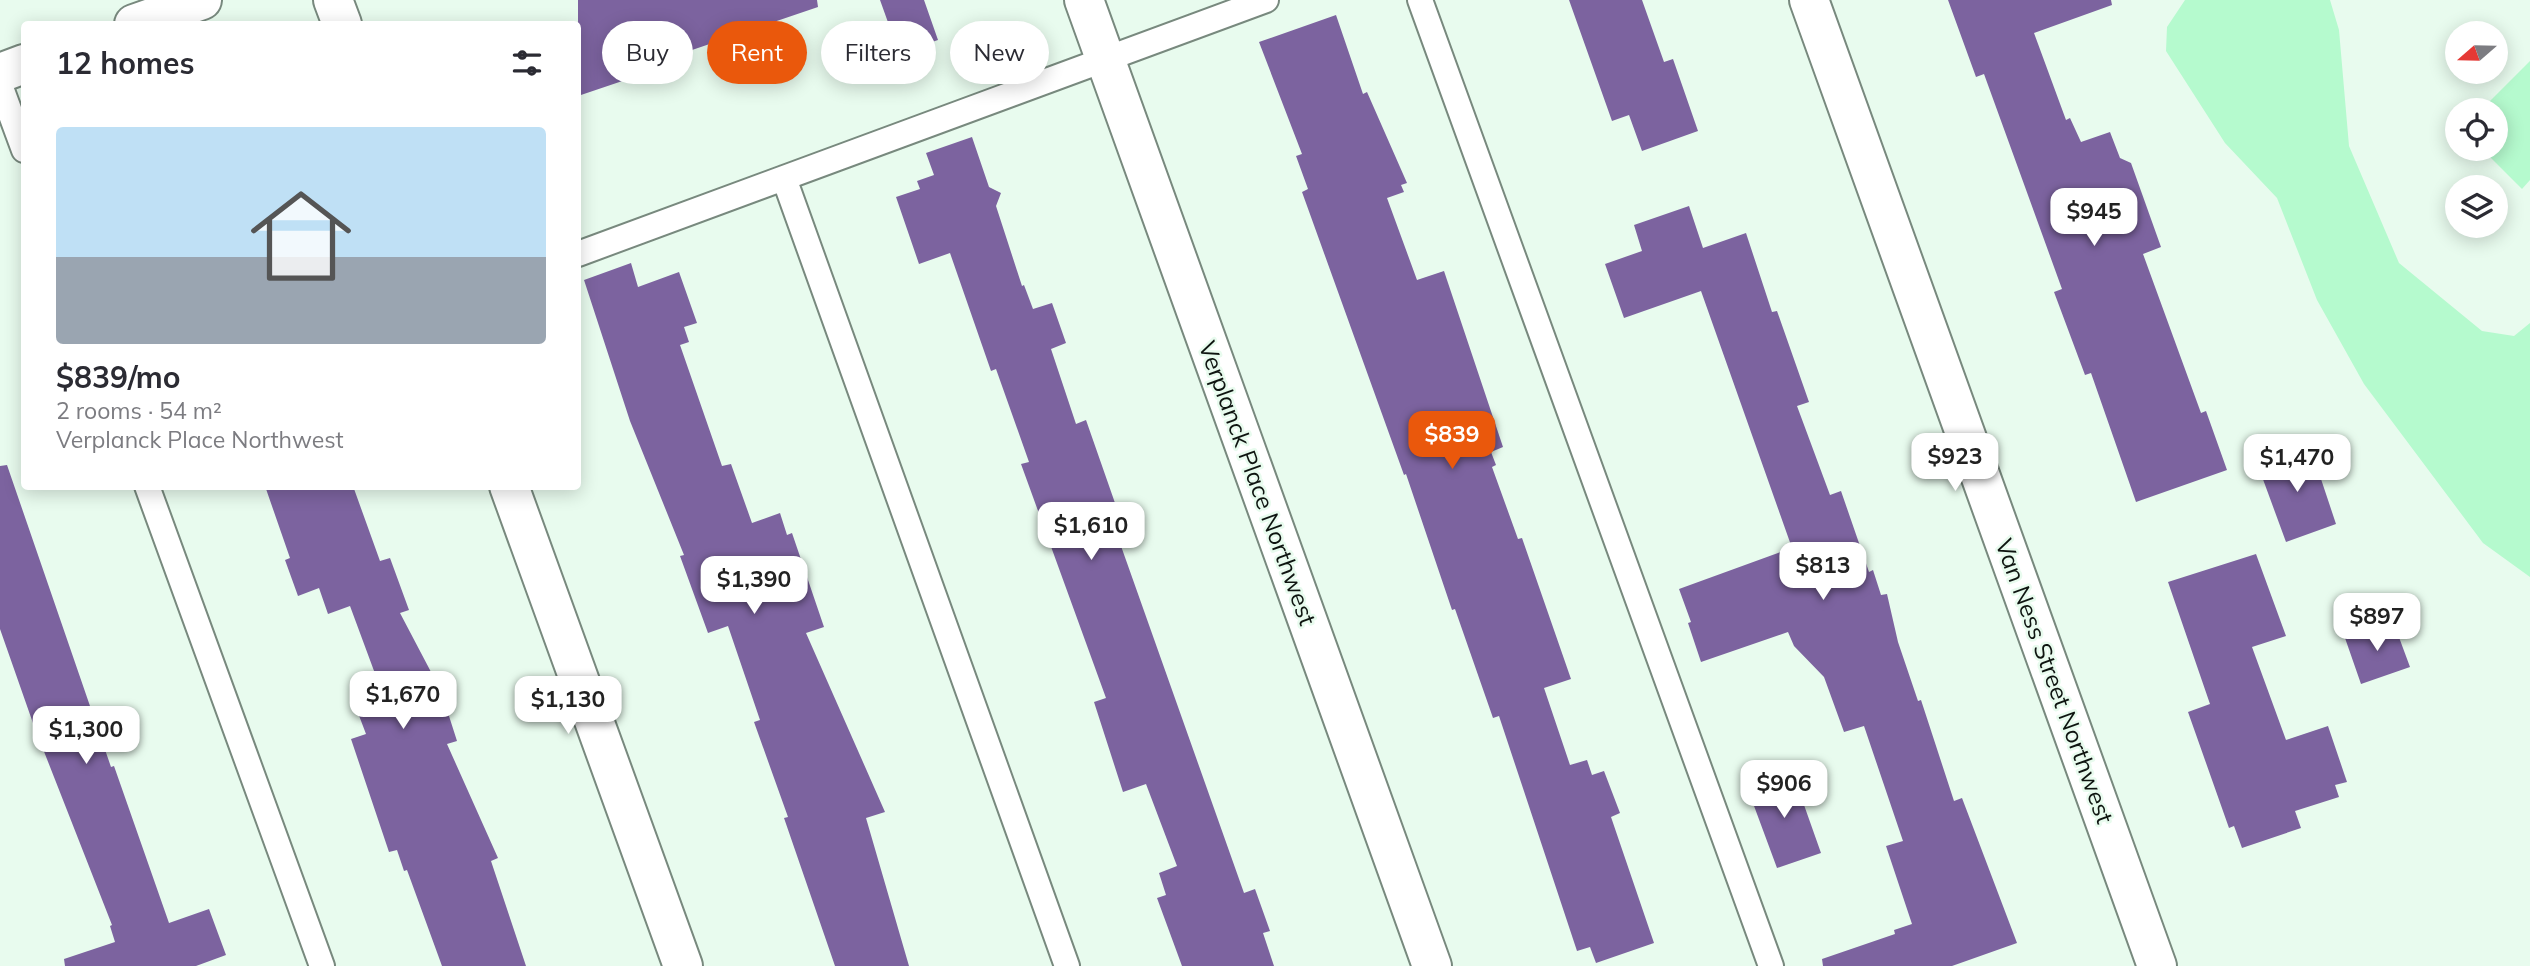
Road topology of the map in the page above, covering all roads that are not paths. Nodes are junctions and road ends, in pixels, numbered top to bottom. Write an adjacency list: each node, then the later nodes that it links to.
1 (202, 0): 7 (street)
2 (333, 0): 8 (street)
3 (1084, 0): 9 (street, Verplanck Place Northwest)
4 (1266, 0): 9 (lane)
5 (1420, 0): 22 (lane)
6 (1809, 0): 23 (street, Van Ness Street Northwest)
7 (142, 21)
8 (341, 21)
9 (1105, 58): 14 (lane); 21 (street, Verplanck Place Northwest)
10 (21, 65): 11 (street)
11 (0, 73)
12 (0, 85): 13 (lane)
13 (21, 142)
14 (784, 178): 15 (lane); 20 (lane)
15 (581, 253)
16 (148, 490): 18 (lane)
17 (510, 490): 19 (street)
18 (323, 966)
19 (683, 966)
20 (1067, 966)
21 (1432, 966)
22 (1771, 966)
23 (2157, 966)

